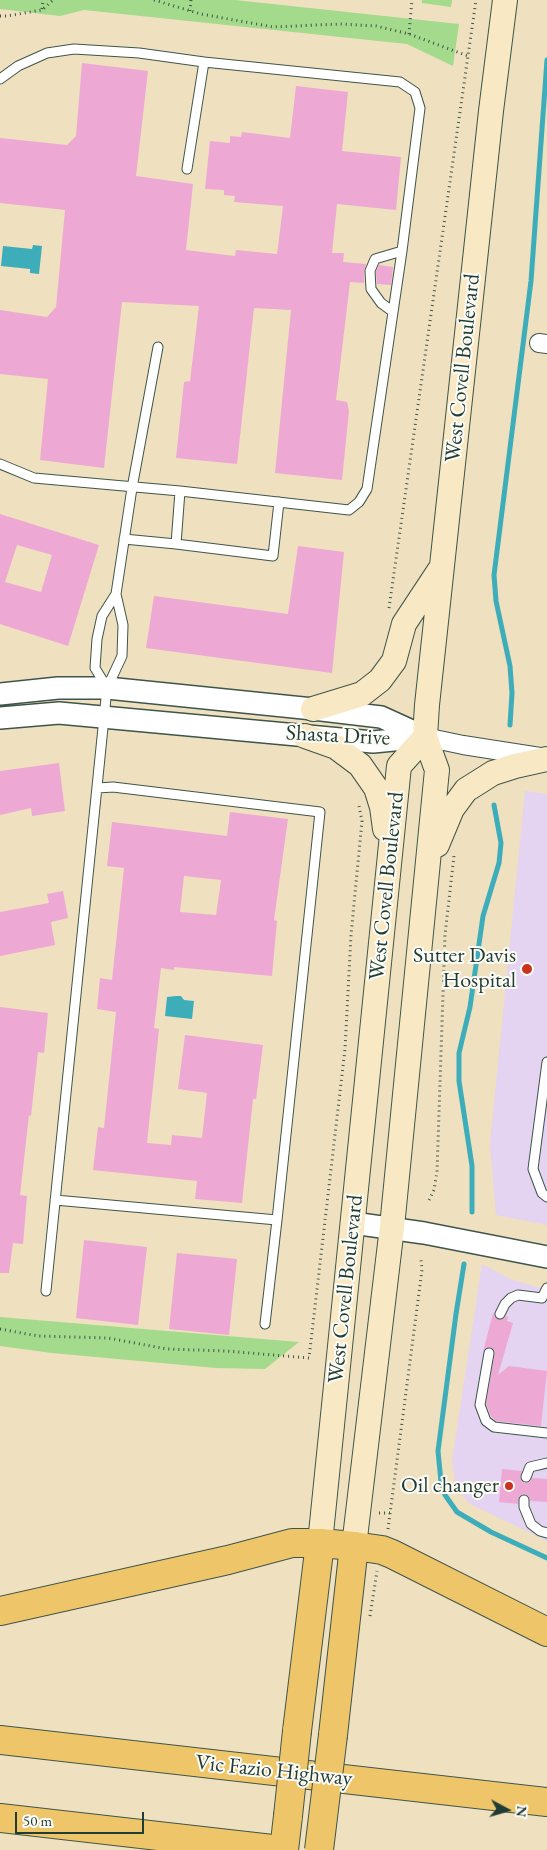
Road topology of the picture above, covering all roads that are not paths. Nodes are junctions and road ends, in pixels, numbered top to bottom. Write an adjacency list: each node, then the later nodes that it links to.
1 (505, 0): 14 (main road, West Covell Boulevard)
2 (204, 62): 3 (lane); 4 (lane); 5 (lane)
3 (0, 79)
4 (187, 169)
5 (402, 251): 6 (lane); 6 (lane)
6 (392, 311): 11 (lane)
7 (158, 347): 9 (lane)
8 (0, 464): 9 (lane)
9 (132, 488): 10 (lane); 12 (lane)
10 (180, 491): 11 (lane); 13 (lane)
11 (279, 502): 13 (lane)
12 (124, 540): 13 (lane); 15 (lane)
13 (176, 544)
14 (441, 567): 18 (main road); 22 (main road, West Covell Boulevard)
15 (116, 594): 16 (lane); 16 (lane)
16 (108, 688): 17 (street, Shasta Drive); 18 (street, Shasta Drive); 19 (lane)
17 (0, 694)
18 (313, 709): 22 (street, Shasta Drive)
19 (104, 716): 20 (street, Shasta Drive); 21 (street, Shasta Drive); 24 (lane)
20 (0, 718)
21 (305, 736): 22 (street, Shasta Drive); 25 (main road)
22 (425, 737): 23 (street); 25 (main road, West Covell Boulevard); 26 (main road, West Covell Boulevard)
23 (547, 758): 26 (main road)
24 (98, 788): 30 (lane); 31 (lane)
25 (389, 854): 32 (main road, West Covell Boulevard)
26 (428, 862): 33 (main road, West Covell Boulevard)
27 (547, 1062): 28 (lane)
28 (546, 1078): 29 (lane)
29 (547, 1197)
30 (56, 1200): 31 (lane); 36 (lane)
31 (277, 1220): 38 (lane)
32 (353, 1223): 33 (street); 45 (main road, West Covell Boulevard)
33 (392, 1227): 34 (street); 46 (main road, West Covell Boulevard)
34 (547, 1257)
35 (547, 1288): 37 (lane)
36 (46, 1291)
37 (500, 1314)
38 (265, 1324)
39 (489, 1354): 40 (lane)
40 (547, 1433)
41 (547, 1463): 42 (lane)
42 (526, 1477)
43 (524, 1500): 44 (lane)
44 (547, 1533)
45 (320, 1543): 46 (main road); 47 (main road); 52 (main road, West Covell Boulevard, bridge)
46 (354, 1546): 48 (main road); 53 (main road, West Covell Boulevard, bridge)
47 (0, 1611)
48 (547, 1632)
49 (0, 1740): 50 (main road, Vic Fazio Highway)
50 (547, 1802)
51 (0, 1818): 52 (main road)
52 (282, 1850)
53 (319, 1850)

